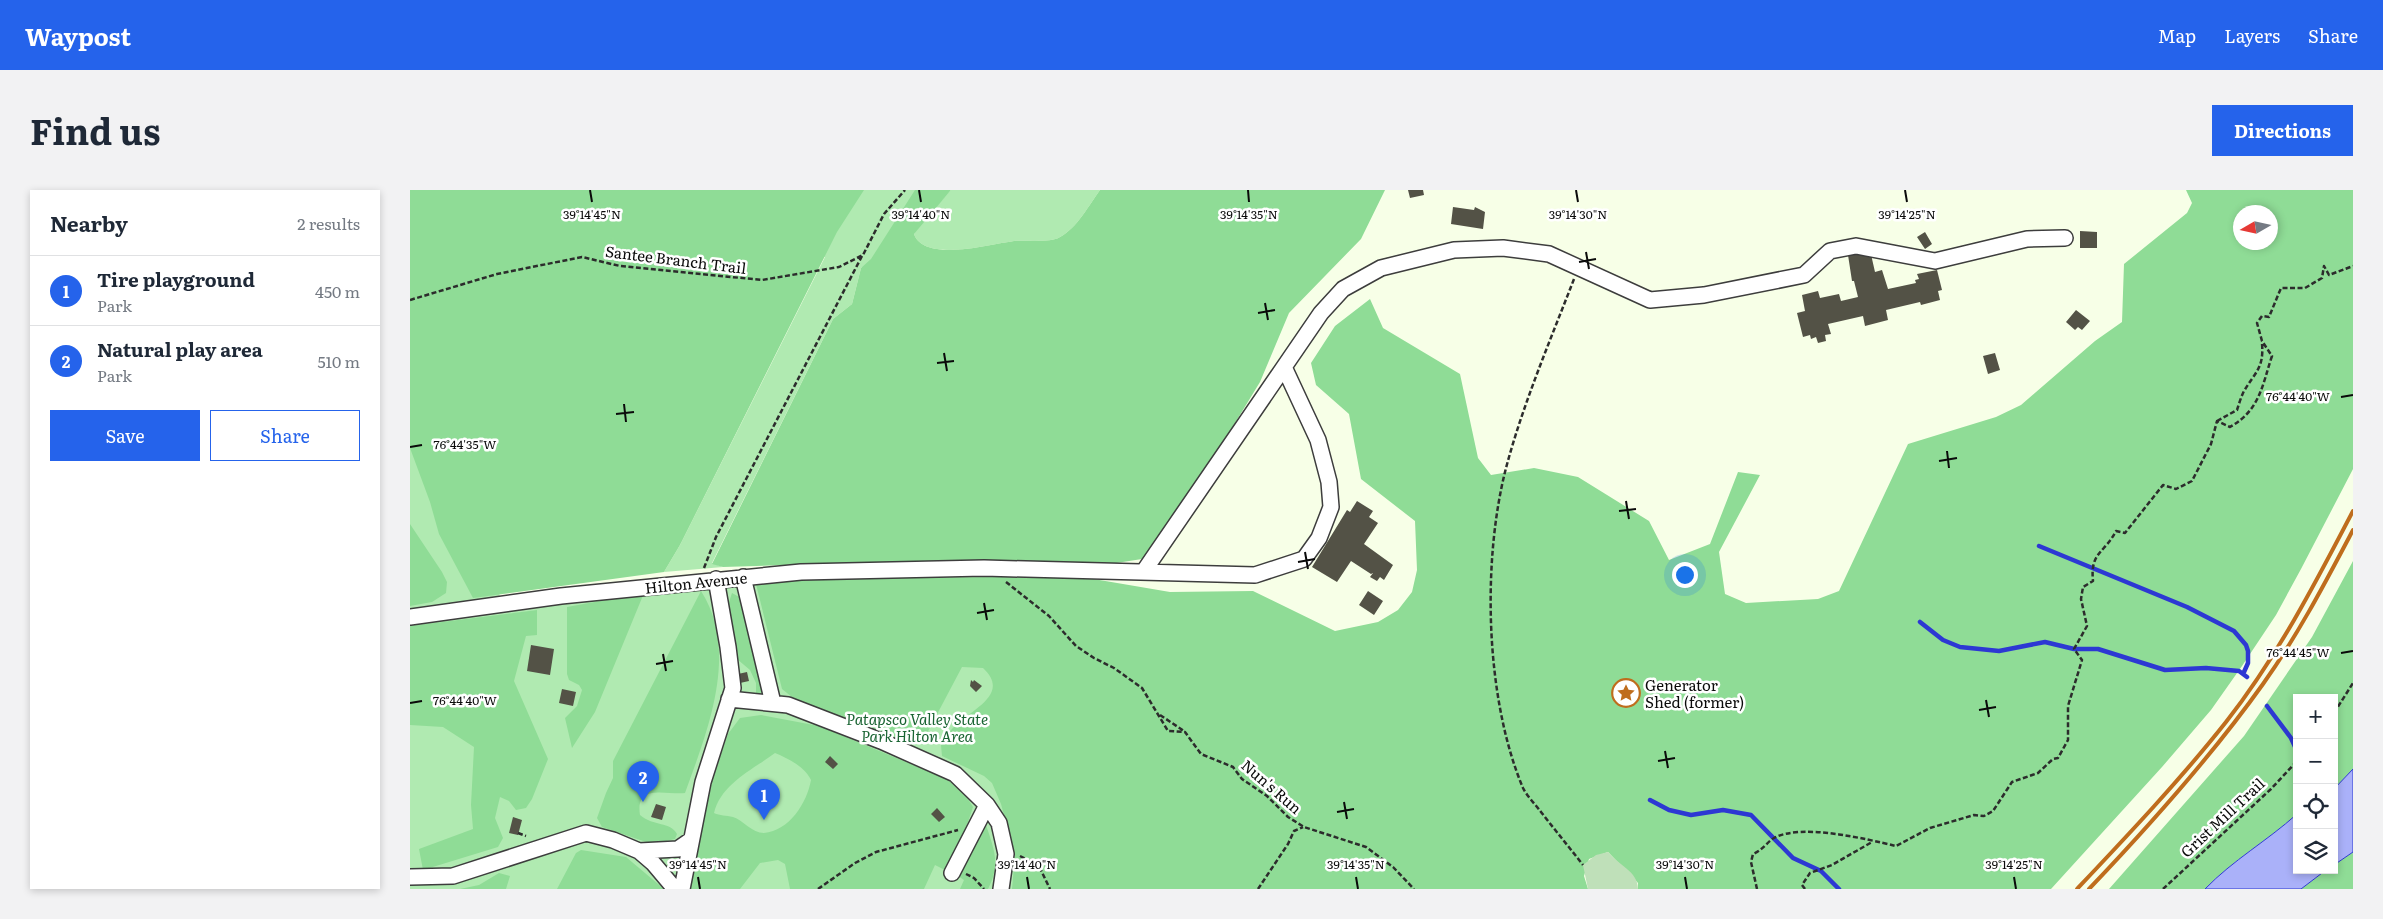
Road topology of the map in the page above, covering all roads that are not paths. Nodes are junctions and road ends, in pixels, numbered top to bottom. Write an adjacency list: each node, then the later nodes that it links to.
1 (2066, 238): 2 (street)
2 (1284, 367): 3 (street); 3 (street, Hilton Avenue)
3 (1144, 571): 4 (street, Hilton Avenue)
4 (743, 577): 5 (street, Hilton Avenue); 8 (street)
5 (716, 579): 6 (street, Hilton Avenue); 7 (street)
6 (410, 617)
7 (729, 699): 8 (street); 10 (street)
8 (774, 703): 9 (street)
9 (987, 805): 12 (street); 16 (street)
10 (691, 840): 11 (street); 15 (street)
11 (639, 851): 13 (street); 14 (street)
12 (956, 872)
13 (410, 877)
14 (675, 889)
15 (682, 889)
16 (1001, 889)

